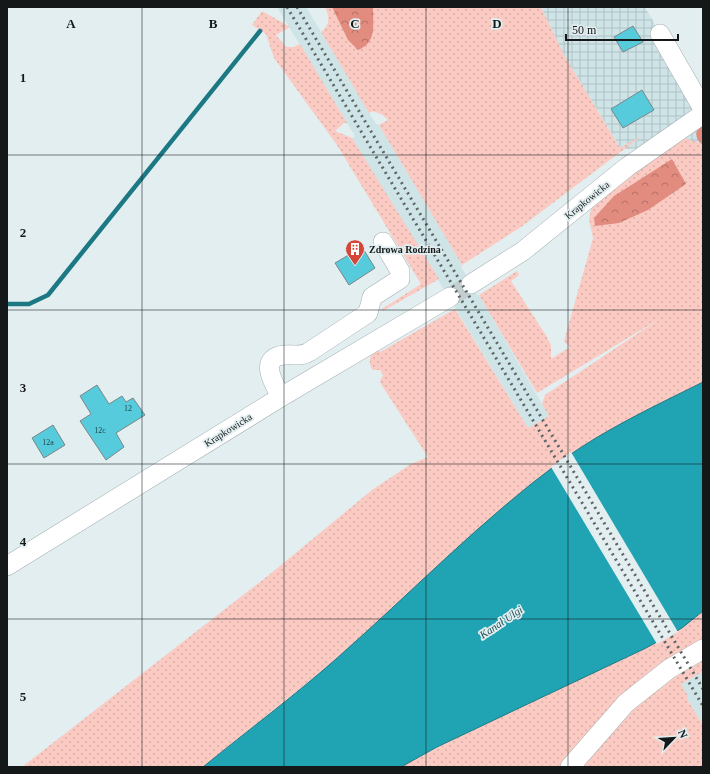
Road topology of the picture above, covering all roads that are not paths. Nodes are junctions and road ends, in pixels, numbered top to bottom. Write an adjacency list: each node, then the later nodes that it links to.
1 (660, 34): 2 (street)
2 (703, 109)
3 (703, 114): 5 (street, Krapkowicka)
4 (383, 242): 7 (street)
5 (471, 284)
6 (450, 296): 7 (street, Krapkowicka)
7 (281, 397): 8 (street, Krapkowicka)
8 (7, 566)
9 (703, 649): 10 (street)
10 (570, 767)

